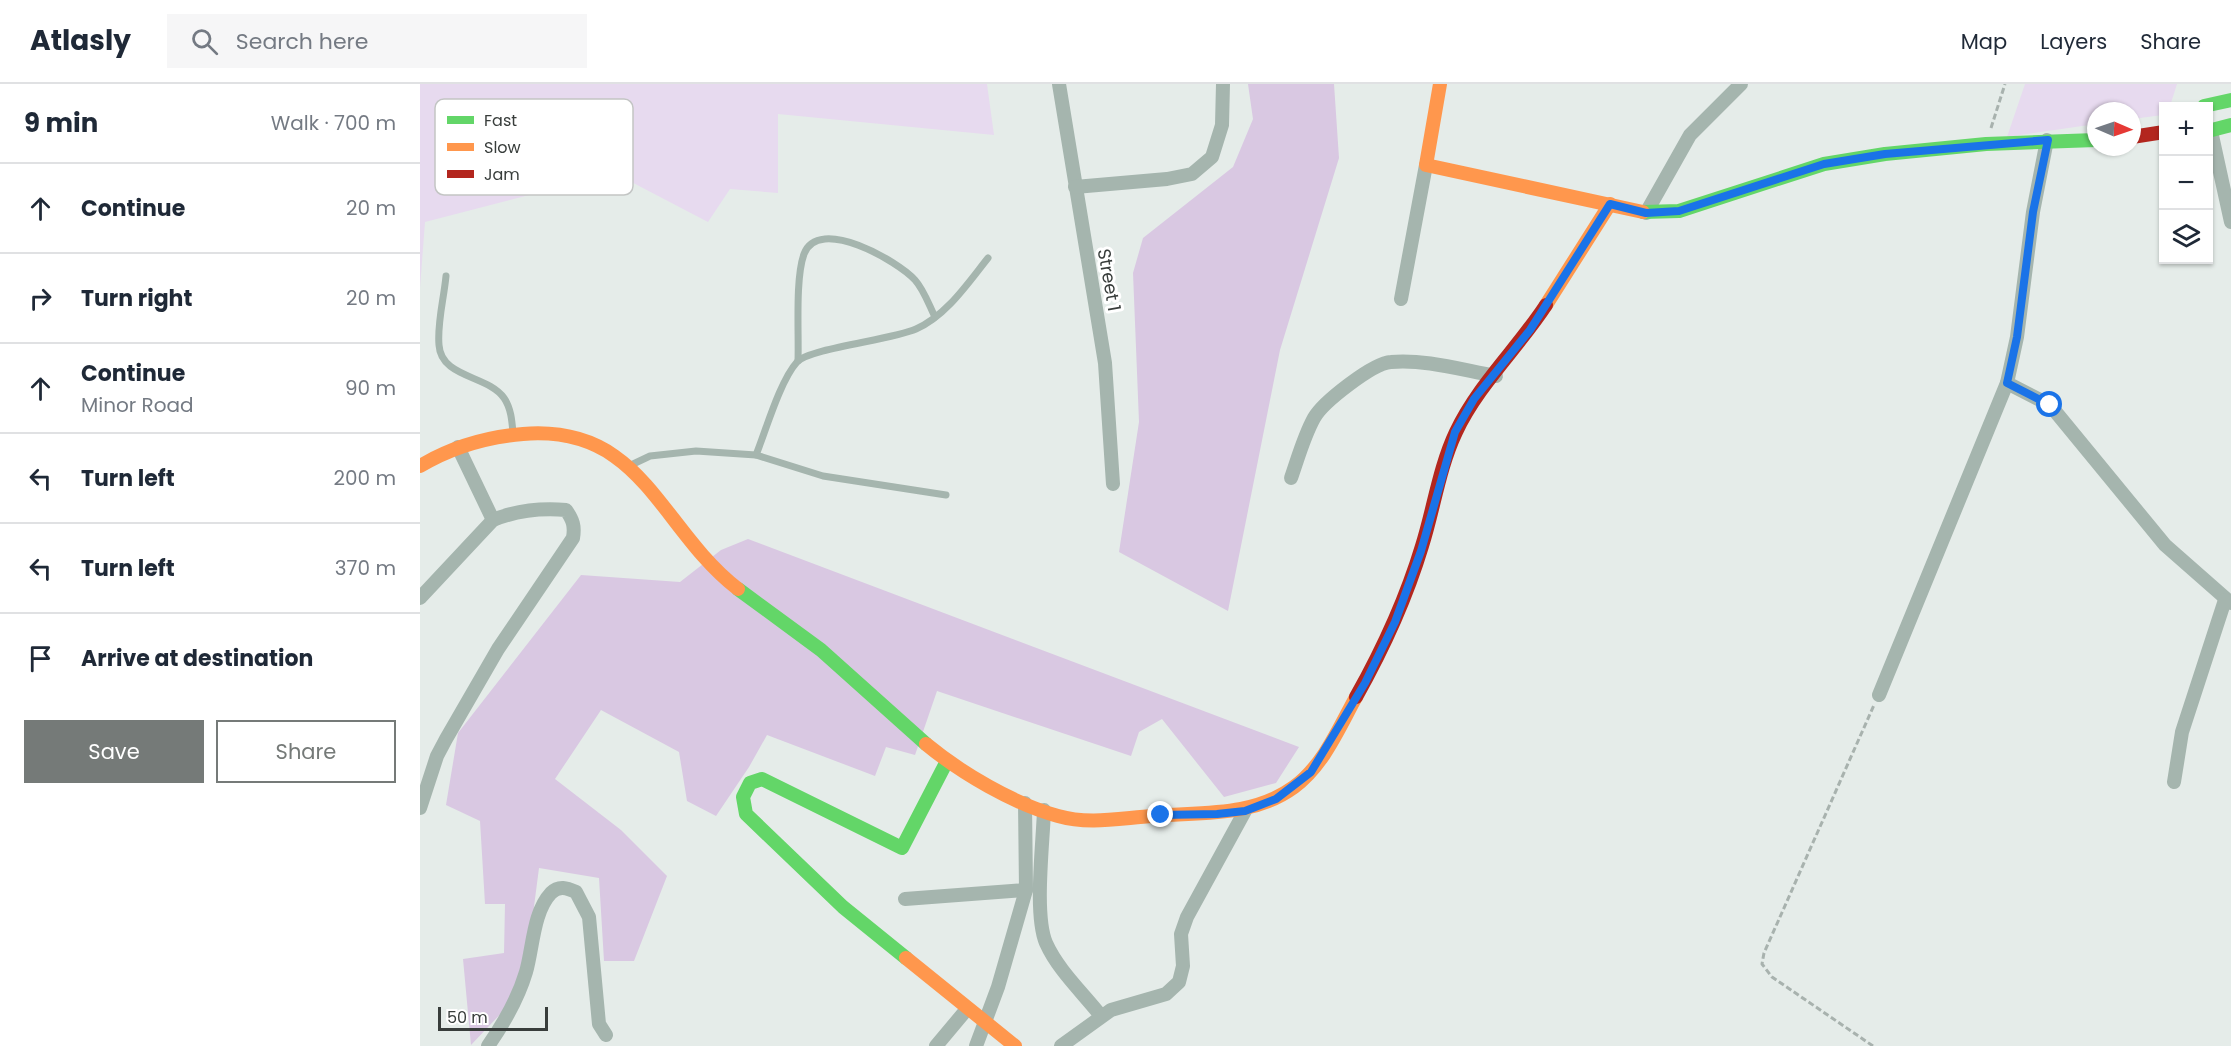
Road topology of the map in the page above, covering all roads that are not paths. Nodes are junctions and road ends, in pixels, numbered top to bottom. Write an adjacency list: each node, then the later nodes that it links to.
1 (1059, 84): 15 (street, Street 1)
2 (1223, 84): 15 (street)
3 (1440, 84): 14 (street)
4 (1741, 84): 17 (street)
5 (2231, 100): 6 (street)
6 (2213, 104)
7 (2231, 125): 8 (street)
8 (2213, 130)
9 (2159, 132): 10 (street)
10 (2141, 135)
11 (2048, 140): 12 (street); 17 (street); 25 (street)
12 (2087, 140)
13 (2213, 144): 18 (street)
14 (1426, 165): 16 (street); 21 (street)
15 (1076, 187): 32 (street, Street 1)
16 (1610, 204): 17 (street); 24 (street)
17 (1646, 213)
18 (2231, 222)
19 (988, 258): 22 (lane)
20 (446, 276): 26 (lane)
21 (1401, 299)
22 (935, 317): 23 (lane); 23 (lane)
23 (798, 360): 28 (lane)
24 (1496, 376): 31 (street); 43 (street)
25 (2007, 383): 36 (street); 37 (street)
26 (514, 435): 27 (street); 29 (street)
27 (458, 447): 30 (street); 34 (street)
28 (756, 455): 29 (lane); 33 (lane)
29 (631, 465): 38 (street)
30 (420, 466)
31 (1291, 478)
32 (1113, 484)
33 (946, 495)
34 (493, 520): 35 (street); 41 (street)
35 (420, 598)
36 (2228, 602): 39 (street)
37 (1879, 695)
38 (947, 761): 40 (street); 46 (street)
39 (2174, 782)
40 (1024, 803): 42 (street); 44 (street)
41 (420, 808)
42 (1044, 810): 43 (street); 47 (street)
43 (1245, 811): 47 (street)
44 (1026, 890): 45 (street); 48 (street)
45 (905, 899)
46 (967, 1009): 48 (street); 51 (street)
47 (1101, 1016): 54 (street)
48 (984, 1024): 52 (street); 53 (street)
49 (606, 1035): 50 (street)
50 (488, 1046)
51 (936, 1046)
52 (976, 1046)
53 (1015, 1046)
54 (1060, 1046)

